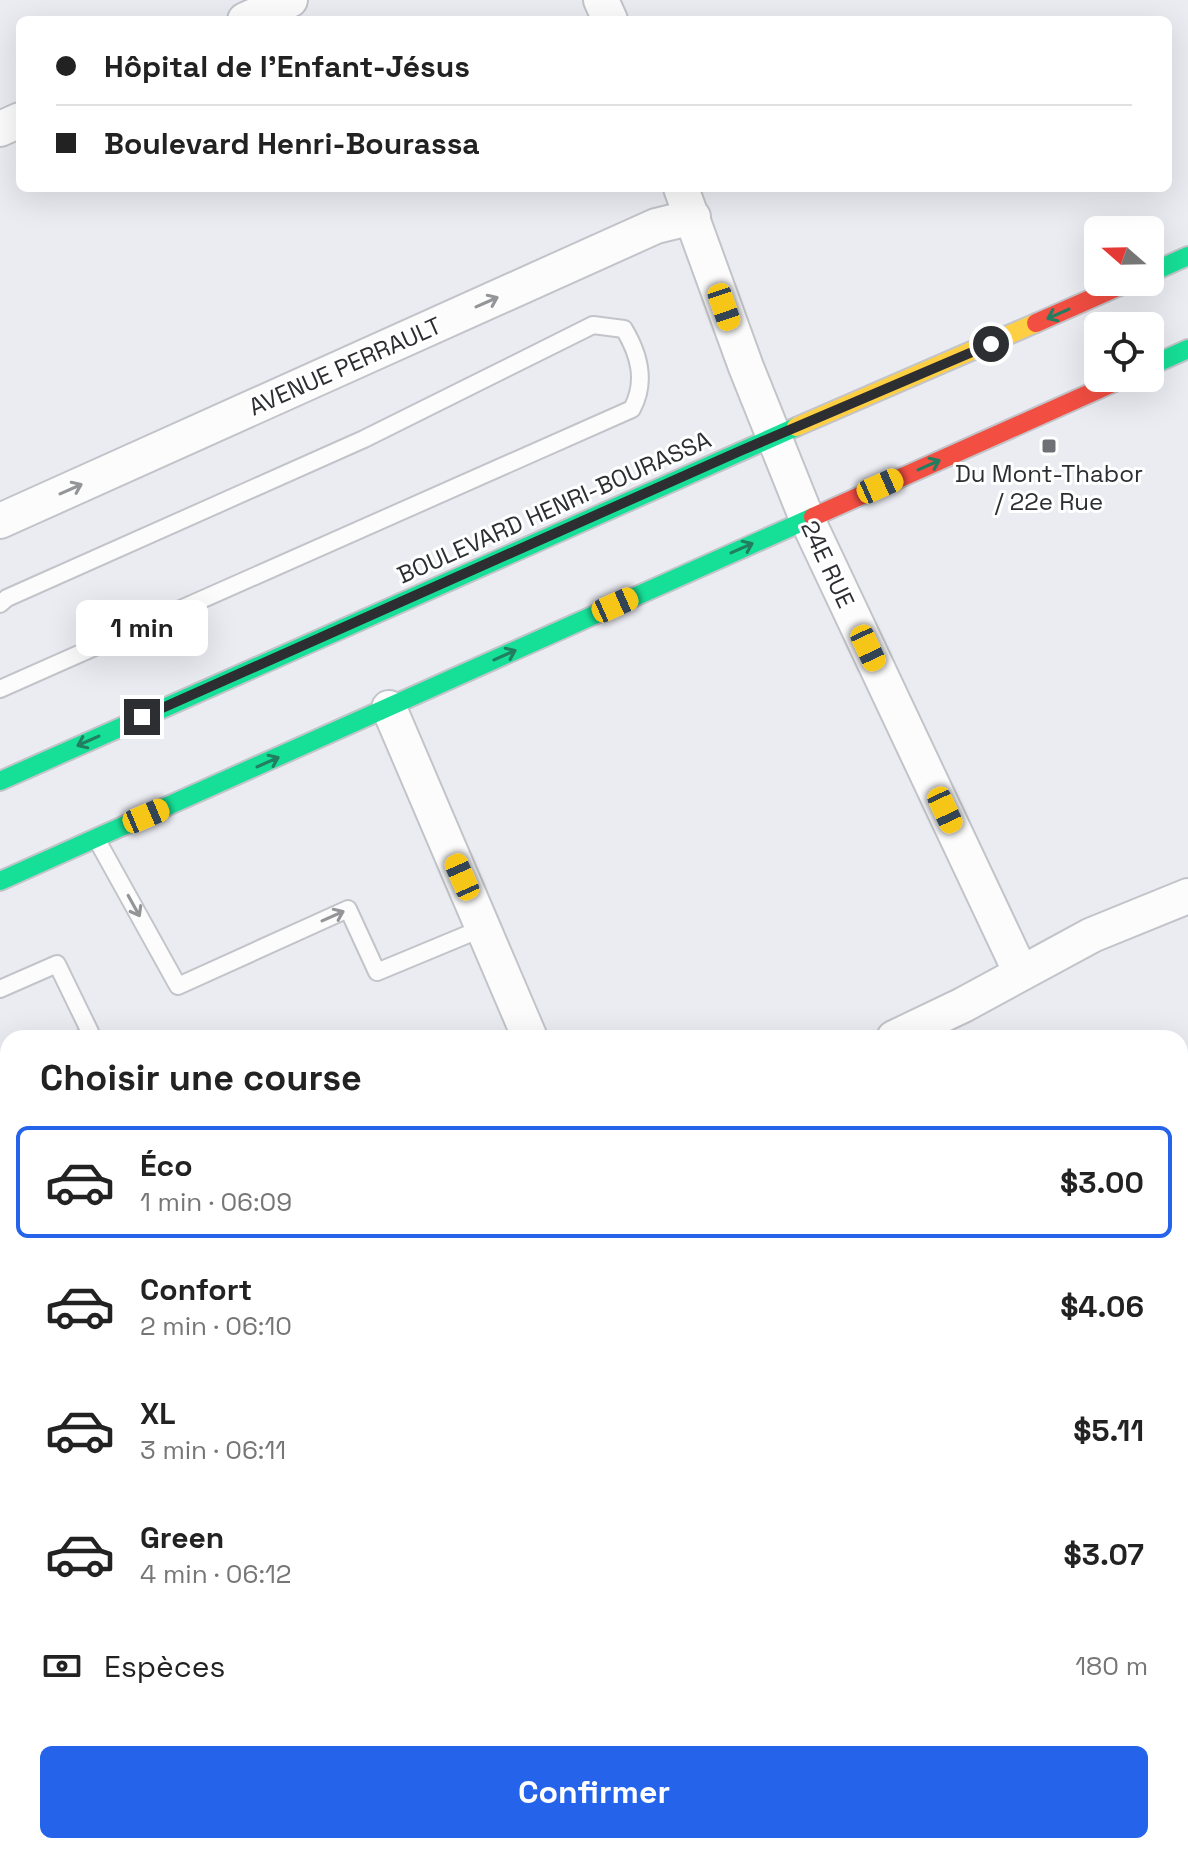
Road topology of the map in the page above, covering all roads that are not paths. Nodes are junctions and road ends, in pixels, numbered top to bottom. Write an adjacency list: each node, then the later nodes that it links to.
1 (290, 0): 2 (street)
2 (254, 16)
3 (687, 202): 10 (street, 24E RUE); 12 (street, AVENUE PERRAULT, one-way to 3)
4 (1188, 256): 5 (main road)
5 (1164, 267)
6 (1098, 296): 10 (main road, BOULEVARD HENRI-BOURASSA, one-way to 10)
7 (1188, 349): 8 (main road)
8 (1164, 360)
9 (1093, 392): 11 (main road, one-way to 9)
10 (774, 436): 11 (street, 24E RUE); 16 (main road, BOULEVARD HENRI-BOURASSA, one-way to 16)
11 (807, 519): 15 (main road, one-way to 11); 21 (street, 24E RUE)
12 (0, 521)
13 (0, 604): 14 (lane)
14 (0, 689)
15 (389, 708): 17 (main road, one-way to 15); 20 (street)
16 (0, 781)
17 (96, 838): 18 (main road); 20 (lane, one-way to 20)
18 (0, 881)
19 (1188, 896): 21 (street)
20 (483, 928): 24 (street)
21 (1021, 973): 25 (street)
22 (0, 989): 23 (lane)
23 (89, 1030)
24 (527, 1030)
25 (911, 1030)

